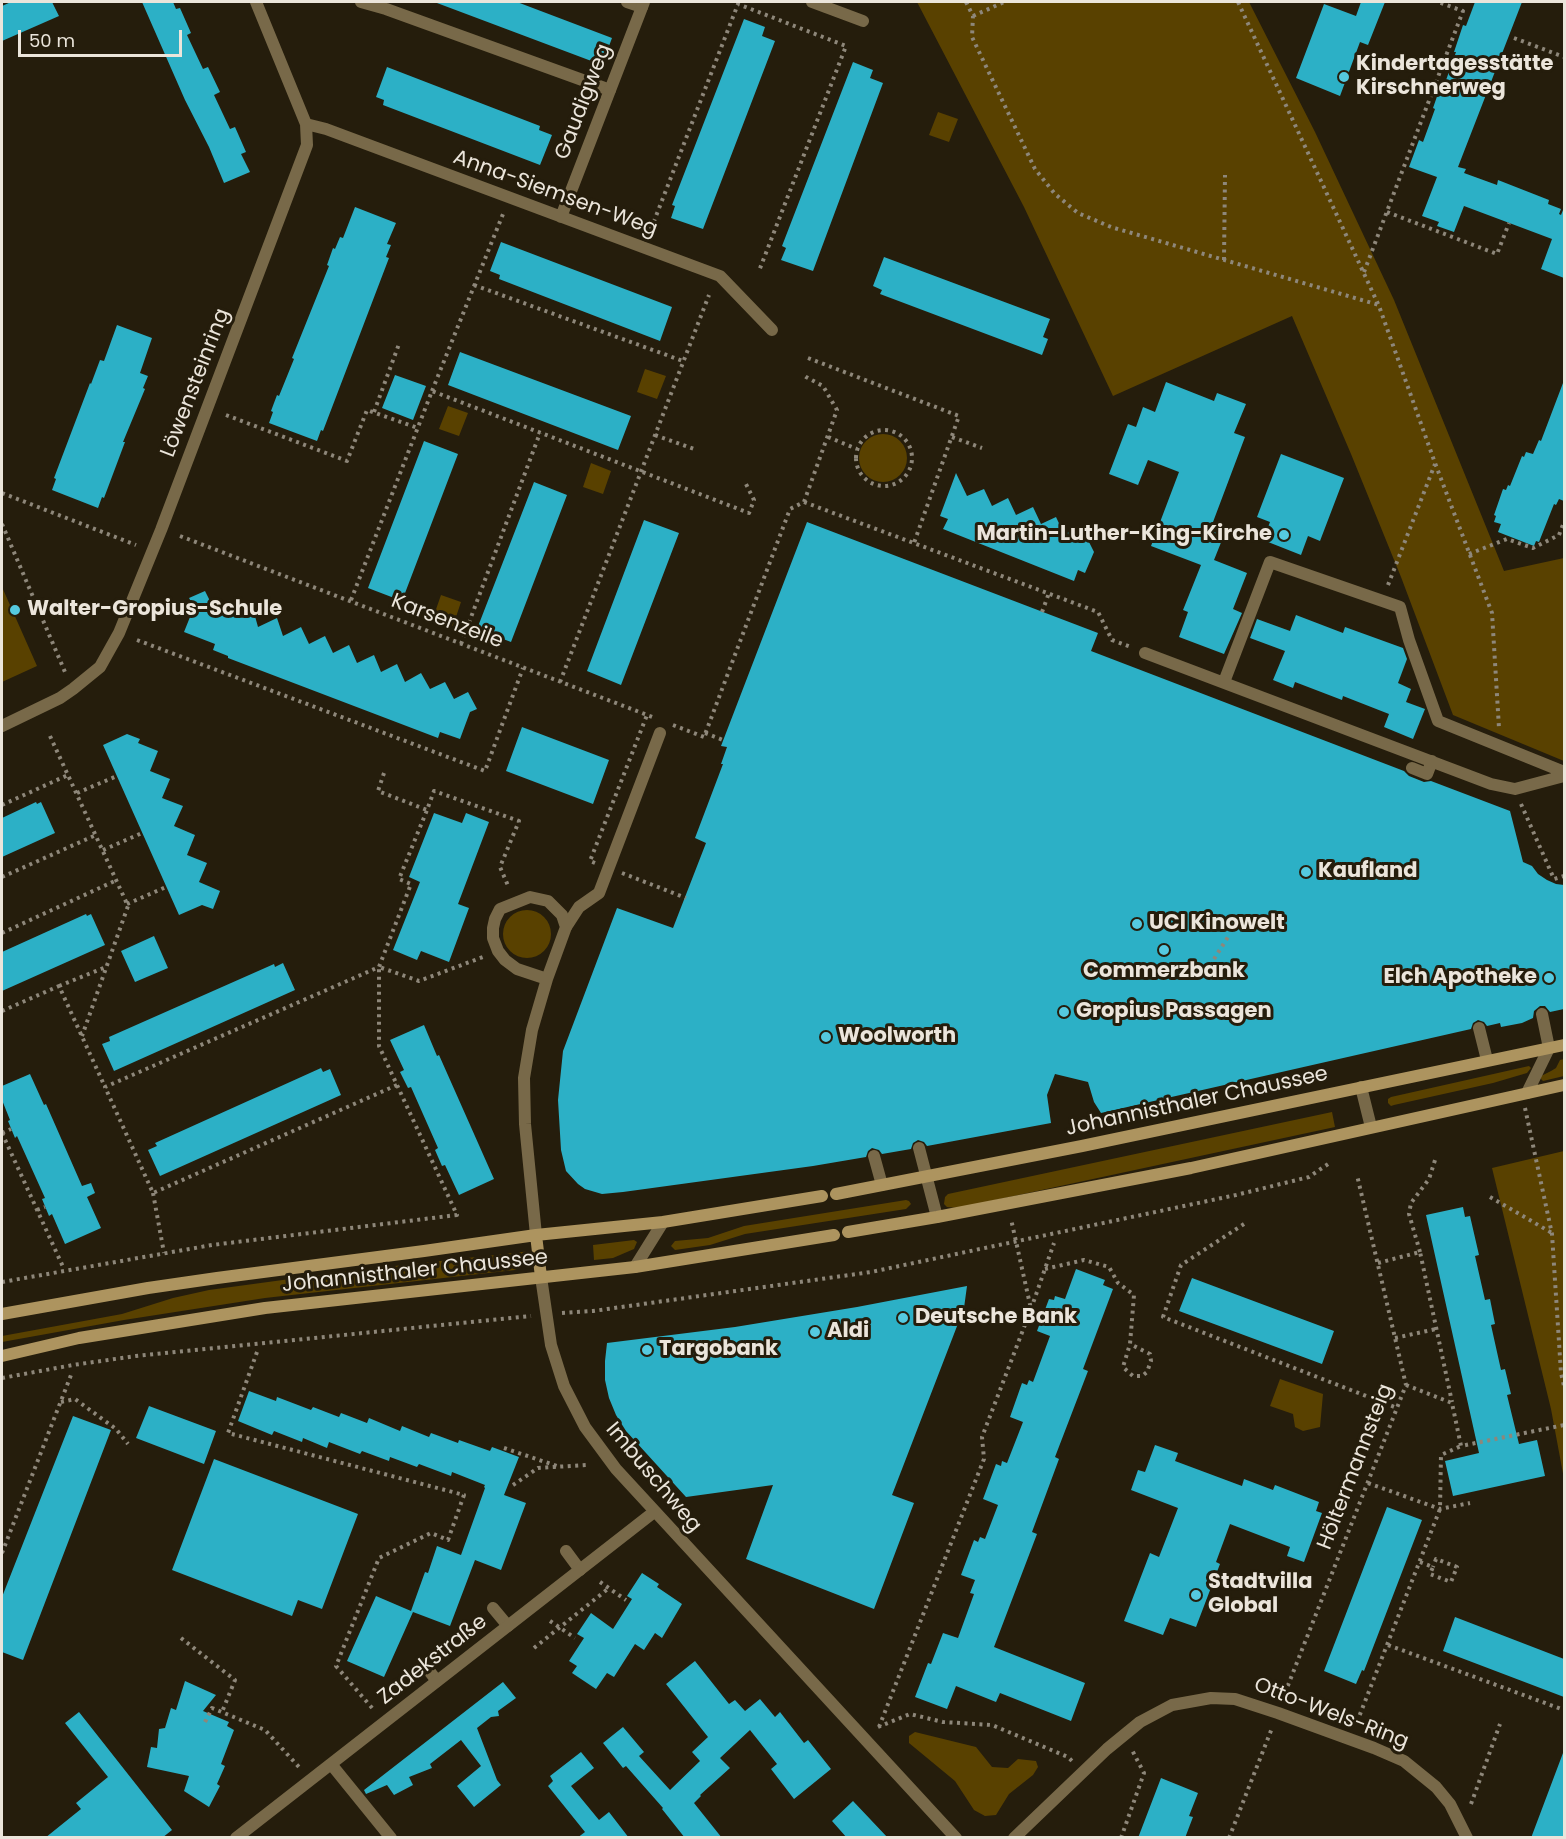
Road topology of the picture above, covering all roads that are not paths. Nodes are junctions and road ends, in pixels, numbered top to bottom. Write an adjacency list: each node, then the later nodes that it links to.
1 (256, 2): 8 (street, Löwensteinring)
2 (361, 2): 7 (street)
3 (627, 2): 5 (street)
4 (812, 2): 6 (street)
5 (643, 4): 7 (street, Gaudigweg)
6 (863, 21)
7 (610, 90): 9 (street, Gaudigweg)
8 (306, 124): 9 (street, Anna-Siemsen-Weg); 13 (street, Löwensteinring)
9 (561, 217): 10 (street, Anna-Siemsen-Weg)
10 (772, 330)
11 (1145, 653): 12 (street)
12 (1224, 682): 15 (street); 17 (street)
13 (2, 726)
14 (663, 728): 18 (street, Imbuschweg)
15 (1432, 761): 16 (street); 17 (street)
16 (1412, 768)
17 (1564, 774)
18 (566, 927): 19 (street, Imbuschweg); 19 (street)
19 (547, 979): 38 (street, Imbuschweg)
20 (1542, 1014): 23 (street)
21 (1479, 1028): 24 (street)
22 (1564, 1045): 23 (main road, Johannisthaler Chaussee)
23 (1549, 1048): 24 (main road, Johannisthaler Chaussee); 27 (street)
24 (1487, 1060): 26 (main road, Johannisthaler Chaussee)
25 (1564, 1085): 27 (main road)
26 (1361, 1087): 28 (street); 31 (main road, Johannisthaler Chaussee)
27 (1525, 1093): 28 (main road)
28 (1371, 1127): 35 (main road)
29 (919, 1148): 31 (street)
30 (874, 1156): 32 (street)
31 (927, 1177): 32 (main road, Johannisthaler Chaussee); 35 (street)
32 (882, 1185): 33 (main road, Johannisthaler Chaussee)
33 (836, 1194)
34 (822, 1196): 36 (main road, Johannisthaler Chaussee)
35 (937, 1217): 37 (main road)
36 (663, 1222): 38 (main road, Johannisthaler Chaussee); 40 (street)
37 (848, 1232)
38 (536, 1235): 41 (main road, Imbuschweg); 42 (main road, Johannisthaler Chaussee)
39 (834, 1235): 40 (main road, Johannisthaler Chaussee)
40 (635, 1267): 41 (main road, Johannisthaler Chaussee)
41 (541, 1277): 43 (main road, Johannisthaler Chaussee); 44 (street, Imbuschweg)
42 (2, 1314)
43 (2, 1356)
44 (654, 1512): 46 (street, Zadekstraße); 54 (street, Imbuschweg)
45 (566, 1551): 46 (street)
46 (580, 1570): 48 (street, Zadekstraße)
47 (493, 1608): 48 (street)
48 (508, 1626): 50 (street, Zadekstraße)
49 (423, 1663): 50 (street)
50 (437, 1681): 51 (street, Zadekstraße)
51 (331, 1764): 52 (street, Zadekstraße); 53 (street)
52 (236, 1838)
53 (391, 1838)
54 (956, 1838)
55 (1014, 1838): 56 (street, Otto-Wels-Ring)
56 (1467, 1838)

